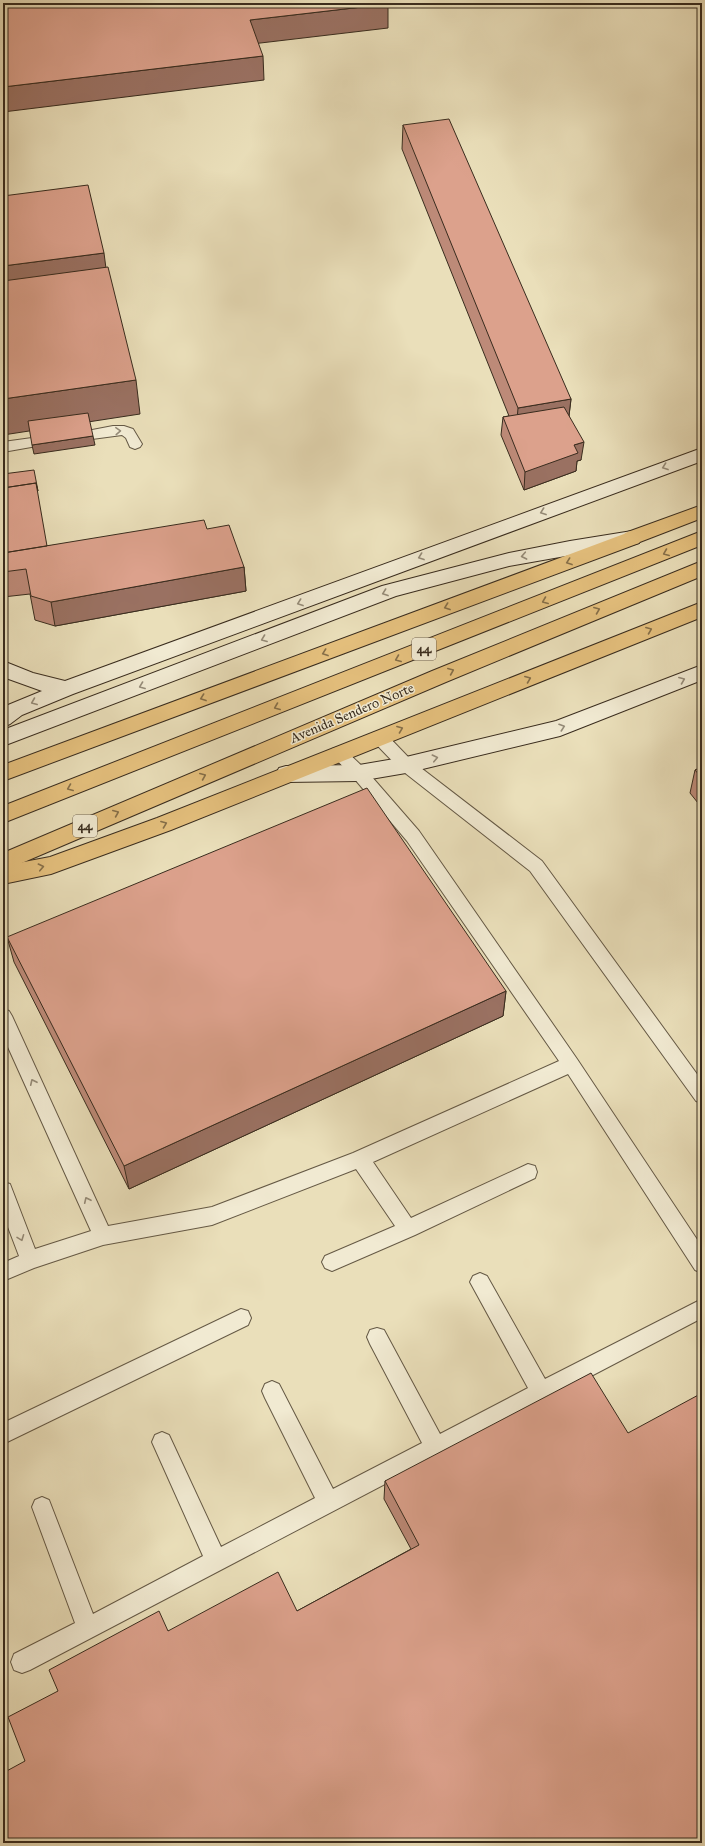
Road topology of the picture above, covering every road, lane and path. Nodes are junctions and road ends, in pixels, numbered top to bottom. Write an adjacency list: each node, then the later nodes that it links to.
1 (92, 434): 3 (lane, one-way to 3)
2 (32, 443): 4 (lane)
3 (135, 444)
4 (3, 447)
5 (702, 454): 13 (street, one-way to 13)
6 (702, 510): 7 (main road)
7 (632, 538): 16 (street, one-way to 16); 19 (main road, one-way to 19)
8 (702, 538): 22 (main road, 44, one-way to 22)
9 (702, 568): 23 (main road, Avenida Sendero Norte / 44, one-way to 9)
10 (702, 609): 15 (main road, one-way to 10)
11 (3, 668): 13 (street)
12 (702, 672): 18 (street, one-way to 12)
13 (66, 689): 14 (street, one-way to 14)
14 (3, 719)
15 (379, 737): 17 (main road); 18 (lane)
16 (3, 738)
17 (338, 753): 20 (lane); 21 (main road)
18 (406, 765): 20 (street); 27 (lane)
19 (3, 773)
20 (359, 773): 21 (street); 26 (lane)
21 (286, 774): 24 (main road, one-way to 21)
22 (3, 815)
23 (3, 862)
24 (3, 875)
25 (3, 1016): 32 (lane, one-way to 25)
26 (571, 1064): 28 (lane); 35 (lane)
27 (702, 1095)
28 (360, 1159): 31 (lane); 32 (lane)
29 (528, 1172): 31 (lane)
30 (3, 1190): 33 (lane, one-way to 33)
31 (408, 1230): 34 (lane)
32 (103, 1236): 33 (lane)
33 (30, 1260): 36 (lane)
34 (332, 1262)
35 (702, 1264)
36 (3, 1272)
37 (480, 1282): 42 (lane)
38 (702, 1308): 42 (lane)
39 (241, 1318): 43 (lane)
40 (377, 1337): 45 (lane)
41 (272, 1391): 46 (lane)
42 (541, 1392): 45 (lane)
43 (3, 1434)
44 (162, 1442): 48 (lane)
45 (436, 1446): 46 (lane)
46 (328, 1502): 48 (lane)
47 (42, 1507): 49 (lane)
48 (216, 1560): 49 (lane)
49 (87, 1627): 50 (lane)
50 (22, 1662)

